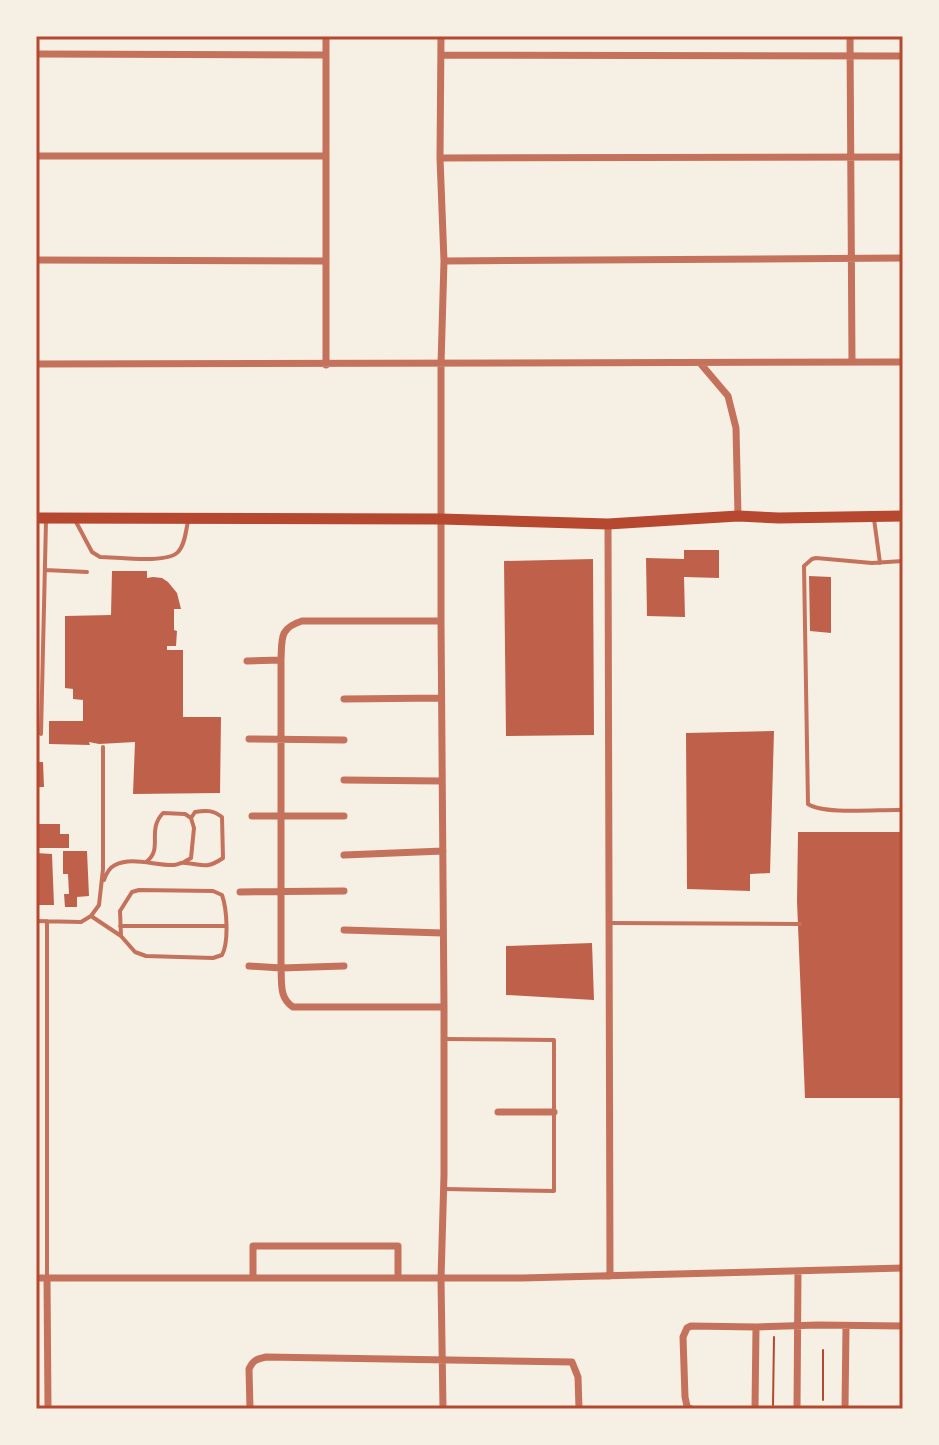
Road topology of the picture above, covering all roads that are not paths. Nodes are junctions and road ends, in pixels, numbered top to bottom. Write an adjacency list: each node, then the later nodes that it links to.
1 (326, 36): 5 (street)
2 (441, 36): 6 (street)
3 (850, 36): 7 (street)
4 (36, 54): 5 (street)
5 (326, 55): 10 (street)
6 (441, 55): 7 (street); 13 (street)
7 (850, 55): 8 (street); 11 (street)
8 (903, 56)
9 (36, 156): 10 (street)
10 (326, 156): 17 (street)
11 (851, 157): 12 (street); 13 (street); 14 (street)
12 (903, 157)
13 (440, 158): 18 (street)
14 (851, 258): 15 (street); 18 (street); 19 (street)
15 (903, 258)
16 (36, 260): 17 (street)
17 (326, 261): 24 (street)
18 (444, 261): 23 (street)
19 (852, 362): 20 (street); 21 (street)
20 (903, 362)
21 (700, 363): 23 (street); 25 (street)
22 (36, 364): 24 (street)
23 (441, 364): 24 (street); 31 (street)
24 (326, 365)
25 (738, 516): 27 (main road); 32 (main road)
26 (903, 516): 27 (main road)
27 (874, 517): 34 (lane)
28 (41, 518): 29 (main road); 35 (lane)
29 (74, 518): 30 (main road); 30 (lane)
30 (188, 519): 31 (main road)
31 (441, 519): 32 (main road); 37 (street)
32 (608, 524): 65 (street)
33 (903, 561): 34 (lane)
34 (880, 563): 49 (lane)
35 (45, 570): 36 (lane); 42 (lane)
36 (87, 572)
37 (441, 621): 38 (street); 40 (street)
38 (281, 660): 39 (street); 44 (street)
39 (247, 661)
40 (441, 698): 41 (street); 48 (street)
41 (344, 699)
42 (41, 734)
43 (249, 739): 44 (street)
44 (282, 740): 45 (street); 52 (street)
45 (344, 740)
46 (103, 747): 58 (lane)
47 (344, 780): 48 (street)
48 (441, 781): 54 (street)
49 (903, 810)
50 (252, 816): 52 (street)
51 (344, 816): 52 (street)
52 (281, 817): 61 (street)
53 (191, 818): 56 (lane); 57 (lane); 57 (lane)
54 (443, 851): 55 (street); 70 (street)
55 (344, 855)
56 (144, 862): 57 (lane); 58 (lane)
57 (184, 862)
58 (103, 882): 62 (lane)
59 (344, 891): 61 (street)
60 (240, 892): 61 (street)
61 (281, 892): 74 (street)
62 (91, 916): 64 (lane); 71 (lane)
63 (36, 921): 64 (lane)
64 (47, 921): 84 (lane)
65 (609, 923): 66 (lane); 82 (street)
66 (800, 924)
67 (120, 926): 68 (lane); 68 (lane); 71 (lane)
68 (225, 926): 71 (lane)
69 (344, 930): 70 (street)
70 (443, 933): 75 (street)
71 (121, 936)
72 (249, 966): 74 (street)
73 (344, 966): 74 (street)
74 (281, 968): 75 (street)
75 (444, 1007): 76 (street)
76 (444, 1039): 78 (lane); 79 (street)
77 (498, 1112): 78 (street)
78 (554, 1112): 79 (lane)
79 (444, 1189): 87 (street)
80 (903, 1268): 81 (street)
81 (798, 1271): 82 (street); 88 (street)
82 (610, 1276): 87 (street)
83 (36, 1278): 84 (street)
84 (47, 1278): 85 (street); 94 (street)
85 (253, 1278): 86 (street); 86 (street)
86 (398, 1278): 87 (street)
87 (441, 1279): 92 (street)
88 (799, 1325): 89 (street); 91 (street); 99 (street)
89 (846, 1326): 90 (street); 100 (street)
90 (903, 1326)
91 (756, 1327): 93 (street); 98 (street)
92 (442, 1360): 95 (street); 96 (street); 97 (street)
93 (690, 1408)
94 (48, 1409)
95 (250, 1409)
96 (443, 1409)
97 (579, 1409)
98 (755, 1409)
99 (797, 1409)
100 (845, 1409)

